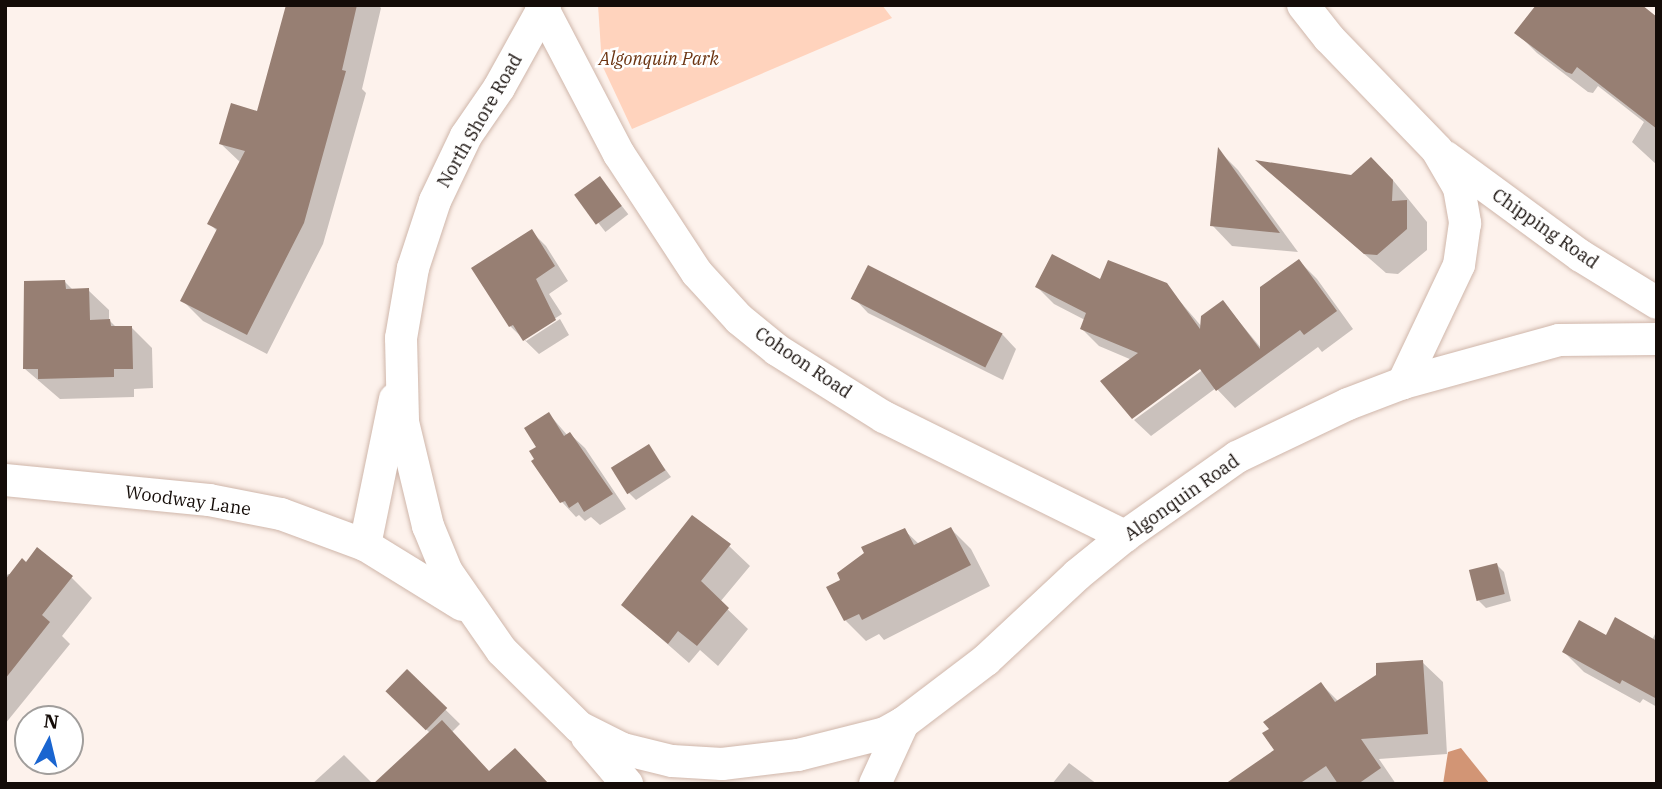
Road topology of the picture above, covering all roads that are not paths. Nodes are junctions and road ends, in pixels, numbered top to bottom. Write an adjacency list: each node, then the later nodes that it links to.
1 (1303, 5): 3 (street, Chipping Road)
2 (543, 7): 7 (street, North Shore Road); 9 (street, Cohoon Road)
3 (1437, 150): 4 (street, Chipping Road); 6 (street, Chipping Road)
4 (1657, 303)
5 (1657, 339): 6 (street, Algonquin Road)
6 (1403, 383): 9 (street, Algonquin Road)
7 (400, 384): 10 (street); 11 (street, North Shore Road)
8 (5, 480): 10 (street, Woodway Lane)
9 (1125, 536): 12 (street, Algonquin Road)
10 (365, 545): 11 (street, Woodway Lane)
11 (472, 612): 13 (street, North Shore Road)
12 (903, 723): 13 (street, North Shore Road); 15 (street, Algonquin Road)
13 (579, 727): 14 (street, North Shore Road)
14 (627, 784)
15 (875, 784)

